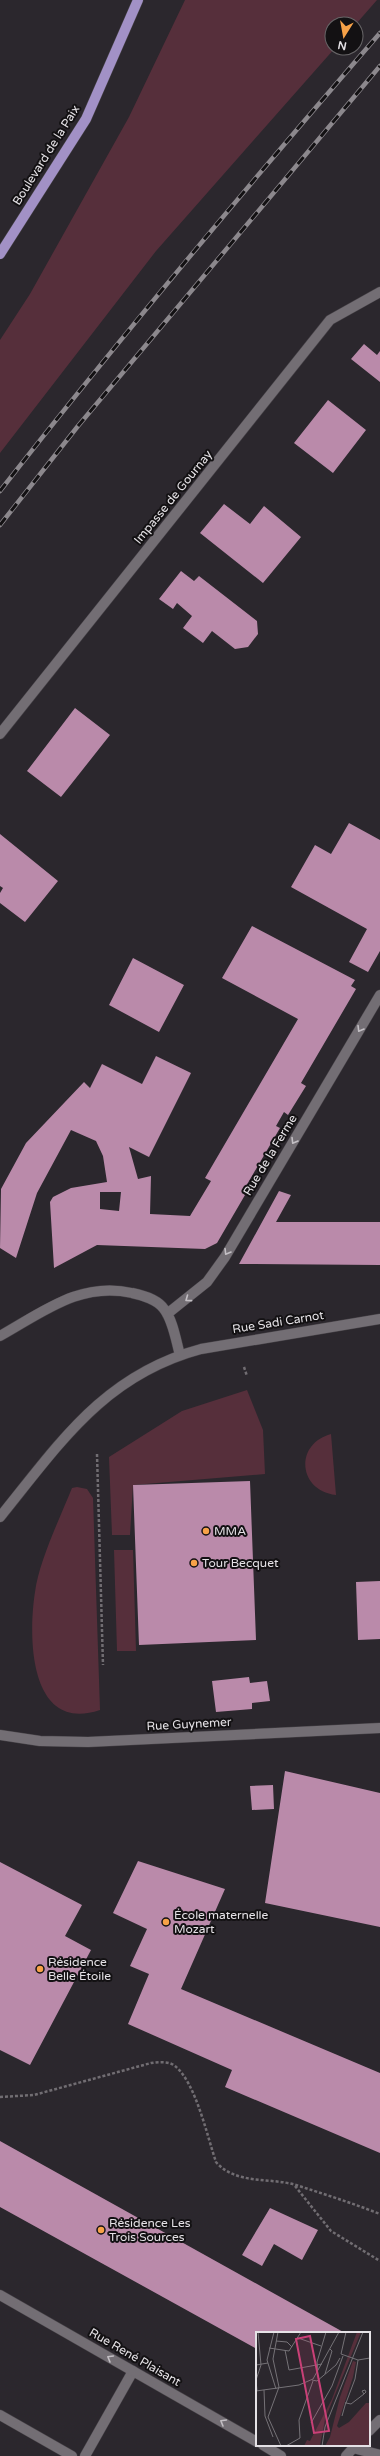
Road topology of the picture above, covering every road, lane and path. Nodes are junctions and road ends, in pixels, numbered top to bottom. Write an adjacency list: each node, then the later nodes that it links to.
1 (138, 0): 2 (main road, Boulevard de la Paix)
2 (0, 254)
3 (380, 292): 4 (street, Impasse de Gournay)
4 (0, 734)
5 (380, 995): 6 (street, Rue de la Ferme, one-way to 6)
6 (167, 1314): 8 (street); 9 (street)
7 (380, 1319): 9 (street, Rue Sadi Carnot)
8 (0, 1336)
9 (180, 1355): 11 (street, Rue Sadi Carnot)
10 (97, 1454): 12 (path)
11 (0, 1517)
12 (103, 1665)
13 (380, 1728): 14 (street, Rue Guynemer)
14 (0, 1735)
15 (0, 2096): 16 (path)
16 (294, 2185): 17 (path); 18 (path)
17 (380, 2214)
18 (380, 2261)
19 (0, 2295): 20 (street, Rue René Plaisant, one-way to 19)
20 (133, 2371): 24 (street, Rue René Plaisant, one-way to 20); 28 (street)
21 (0, 2415): 27 (street)
22 (380, 2420): 23 (street)
23 (370, 2430)
24 (256, 2441)
25 (265, 2446): 29 (street)
26 (351, 2450): 30 (street)
27 (72, 2456)
28 (85, 2456)
29 (281, 2456)
30 (380, 2456)

